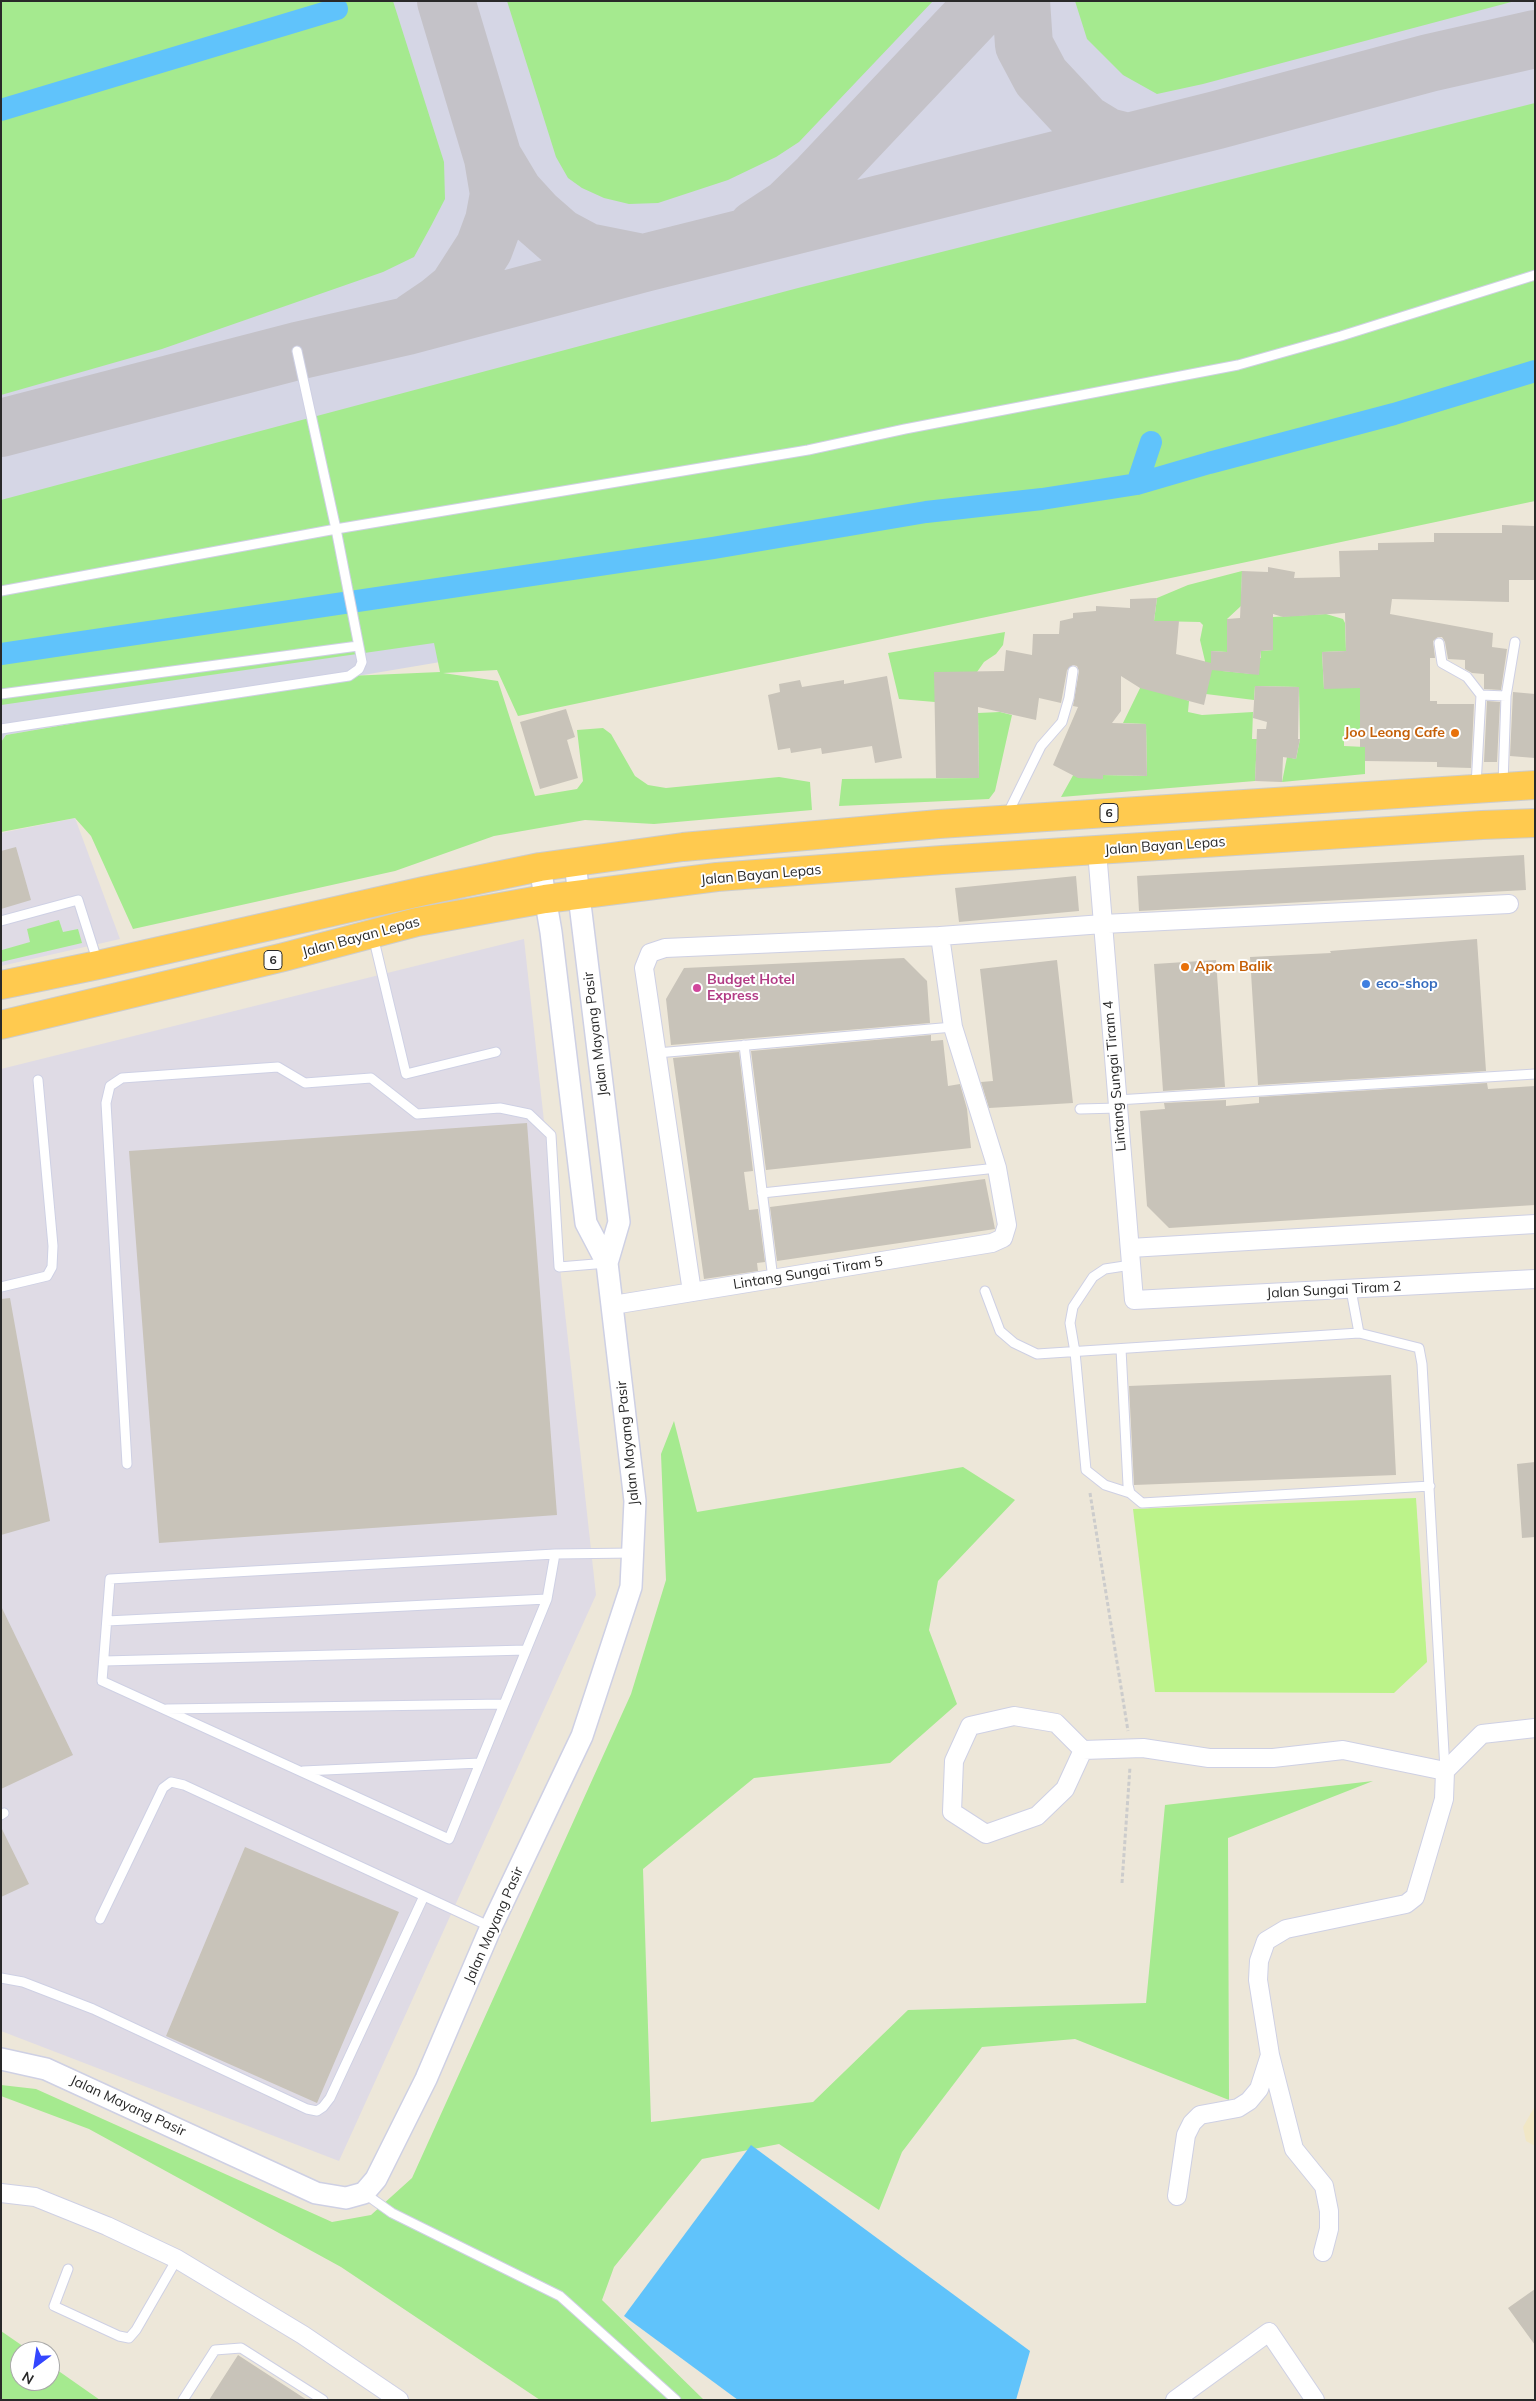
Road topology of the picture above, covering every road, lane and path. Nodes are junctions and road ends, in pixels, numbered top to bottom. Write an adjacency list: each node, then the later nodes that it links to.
1 (1535, 275): 3 (lane)
2 (296, 351): 3 (lane)
3 (336, 529): 4 (lane); 7 (lane)
4 (1, 591)
5 (1515, 642): 11 (lane)
6 (1439, 643): 10 (lane)
7 (358, 646): 9 (lane); 12 (lane)
8 (1073, 671): 15 (lane)
9 (1, 694)
10 (1481, 695): 11 (lane); 14 (lane)
11 (1506, 696): 14 (lane)
12 (1, 729)
13 (1535, 785): 14 (highway, Jalan Bayan Lepas / 6)
14 (1490, 788): 15 (highway, Jalan Bayan Lepas / 6)
15 (1005, 820): 17 (highway, Jalan Bayan Lepas / 6)
16 (1535, 823): 18 (highway, Jalan Bayan Lepas / 6)
17 (683, 846): 19 (highway, Jalan Bayan Lepas / 6); 21 (highway)
18 (1097, 851): 22 (highway, Jalan Bayan Lepas / 6); 26 (street, Lintang Sungai Tiram 4)
19 (575, 863): 20 (highway, Jalan Bayan Lepas / 6); 22 (street, Jalan Mayang Pasir)
20 (540, 867): 21 (highway, Jalan Bayan Lepas / 6); 23 (street, Jalan Mayang Pasir)
21 (424, 891): 29 (highway, Jalan Bayan Lepas / 6)
22 (580, 895): 23 (highway, Jalan Bayan Lepas / 6); 44 (street, Jalan Mayang Pasir)
23 (545, 899): 27 (highway, Jalan Bayan Lepas / 6); 44 (street, Jalan Mayang Pasir)
24 (1509, 904): 26 (street)
25 (1, 921): 29 (lane)
26 (1103, 924): 28 (street); 38 (street, Lintang Sungai Tiram 4)
27 (372, 934): 31 (highway, Jalan Bayan Lepas / 6); 34 (lane)
28 (940, 936): 32 (street); 35 (street)
29 (98, 965): 30 (highway, Jalan Bayan Lepas / 6)
30 (1, 985)
31 (1, 1025)
32 (953, 1027): 33 (lane); 40 (street)
33 (744, 1045): 35 (lane); 41 (lane)
34 (496, 1052)
35 (657, 1053): 50 (street)
36 (1535, 1074): 38 (lane)
37 (38, 1080): 47 (lane)
38 (1118, 1104): 39 (lane); 43 (street, Lintang Sungai Tiram 4)
39 (1080, 1109)
40 (997, 1168): 41 (lane); 45 (street, Lintang Sungai Tiram 5)
41 (762, 1193): 45 (lane)
42 (1535, 1224): 43 (street)
43 (1130, 1257): 51 (street, Lintang Sungai Tiram 4); 55 (lane)
44 (607, 1263): 52 (street, Jalan Mayang Pasir); 56 (lane)
45 (772, 1279): 50 (street, Lintang Sungai Tiram 5)
46 (1535, 1279): 48 (street, Jalan Sungai Tiram 2)
47 (1, 1287)
48 (1351, 1290): 51 (street, Jalan Sungai Tiram 2); 53 (lane)
49 (985, 1291): 55 (lane)
50 (692, 1292): 52 (street, Lintang Sungai Tiram 5)
51 (1134, 1300)
52 (612, 1306): 60 (street, Jalan Mayang Pasir)
53 (1359, 1334): 54 (lane); 58 (lane)
54 (1121, 1349): 55 (lane); 59 (lane)
55 (1075, 1352): 57 (lane)
56 (127, 1464)
57 (1086, 1470): 59 (lane); 69 (path)
58 (1430, 1486): 59 (lane); 73 (lane)
59 (1130, 1493)
60 (633, 1553): 61 (lane); 77 (street, Jalan Mayang Pasir)
61 (555, 1554): 62 (lane); 63 (lane)
62 (548, 1599): 63 (lane); 64 (lane)
63 (107, 1621): 65 (lane)
64 (526, 1650): 65 (lane); 66 (lane)
65 (104, 1661): 67 (lane)
66 (504, 1704): 67 (lane); 71 (lane)
67 (164, 1709): 72 (lane)
68 (1535, 1728): 73 (street)
69 (1131, 1749): 70 (street); 73 (street); 74 (path)
70 (1083, 1750): 70 (street)
71 (480, 1763): 72 (lane); 72 (lane)
72 (300, 1771)
73 (1445, 1771): 79 (street)
74 (1122, 1884)
75 (424, 1896): 76 (lane); 77 (lane); 78 (lane)
76 (100, 1919)
77 (491, 1927): 82 (street, Jalan Mayang Pasir)
78 (1, 1978)
79 (1270, 2054): 83 (street); 84 (street)
80 (1, 2060): 82 (street, Jalan Mayang Pasir)
81 (1, 2193): 85 (street)
82 (364, 2193): 90 (lane)
83 (1177, 2196)
84 (1323, 2252)
85 (177, 2259): 86 (lane); 87 (street)
86 (68, 2269)
87 (397, 2399)
88 (183, 2400): 89 (lane)
89 (323, 2400)
90 (676, 2400)
91 (1175, 2400): 92 (street)
92 (1315, 2400)

